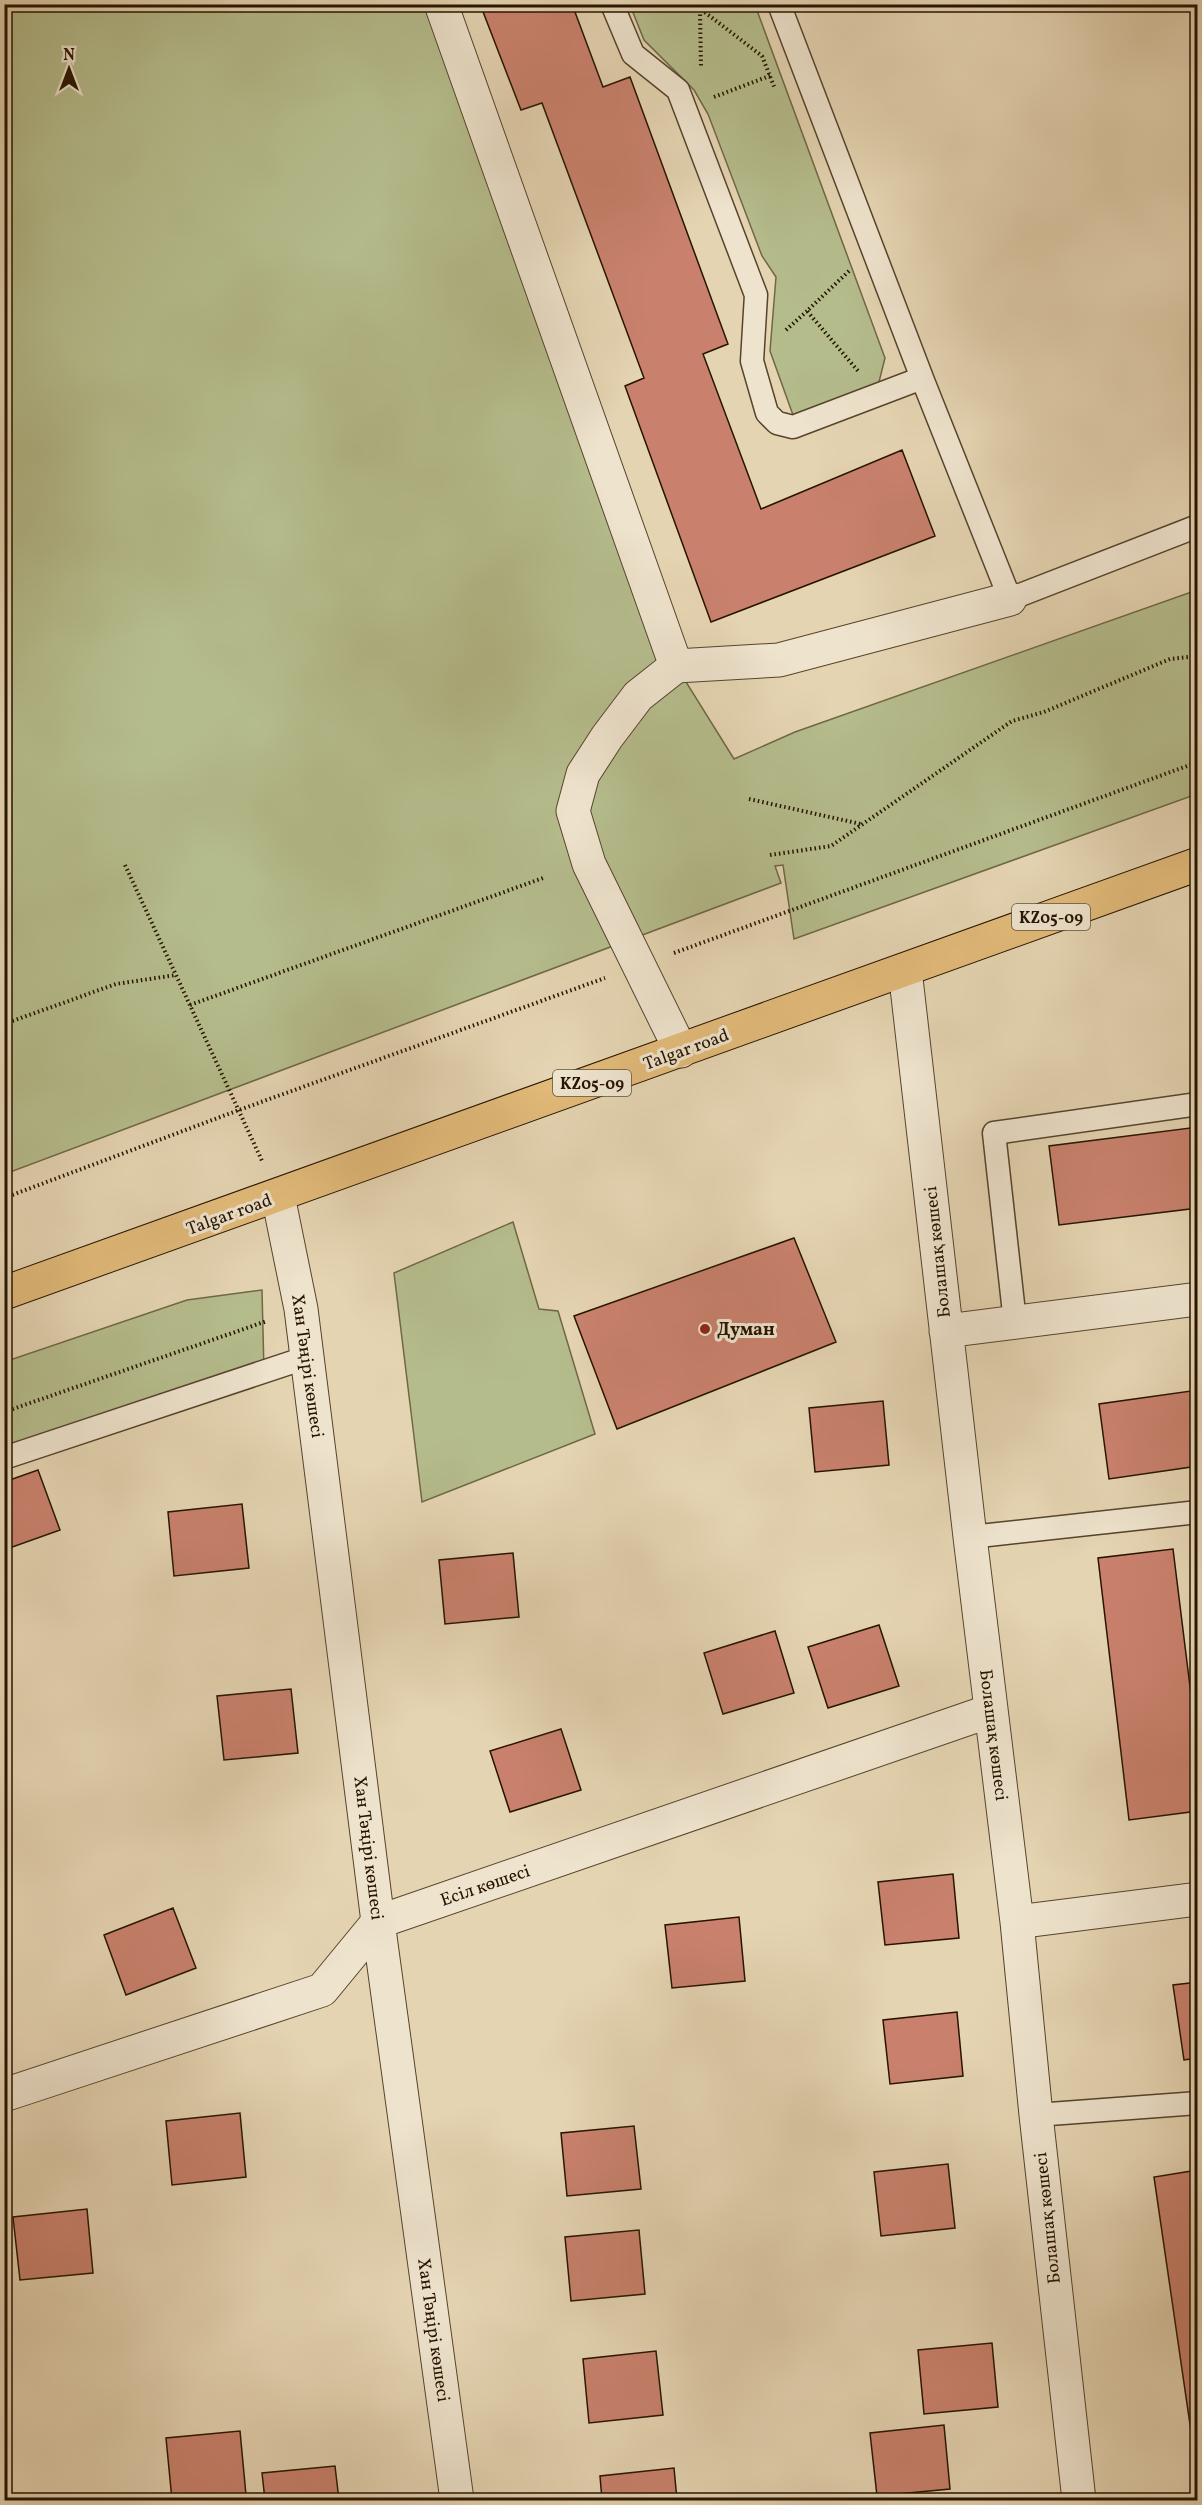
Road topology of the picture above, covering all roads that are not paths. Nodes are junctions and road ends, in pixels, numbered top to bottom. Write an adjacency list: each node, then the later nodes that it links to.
1 (441, 4): 7 (street)
2 (612, 4): 4 (lane)
3 (779, 4): 4 (lane)
4 (922, 378): 6 (lane)
5 (1197, 526): 6 (lane)
6 (1011, 598): 7 (street)
7 (676, 666): 10 (street)
8 (1197, 864): 9 (main road, Talgar road / KZ05-09)
9 (905, 970): 10 (main road, Talgar road / KZ05-09); 16 (street, Болашақ көшесі)
10 (681, 1051): 12 (main road, Talgar road / KZ05-09)
11 (1197, 1104): 15 (lane)
12 (279, 1196): 13 (main road, Talgar road / KZ05-09); 17 (street, Хан Тәңірі көшесі)
13 (4, 1293)
14 (1197, 1299): 15 (street)
15 (1015, 1322): 16 (street)
16 (946, 1331): 20 (street, Болашақ көшесі)
17 (308, 1357): 18 (lane); 23 (street, Хан Тәңірі көшесі)
18 (4, 1458)
19 (1197, 1512): 20 (lane)
20 (970, 1537): 21 (street, Болашақ көшесі)
21 (990, 1711): 23 (street, Есіл көшесі); 24 (street, Болашақ көшесі)
22 (1197, 1899): 24 (street)
23 (378, 1922): 25 (street); 28 (street, Хан Тәңірі көшесі)
24 (1017, 1922): 27 (street, Болашақ көшесі)
25 (4, 2095)
26 (1197, 2103): 27 (lane)
27 (1036, 2115): 29 (street, Болашақ көшесі)
28 (457, 2500)
29 (1079, 2500)

